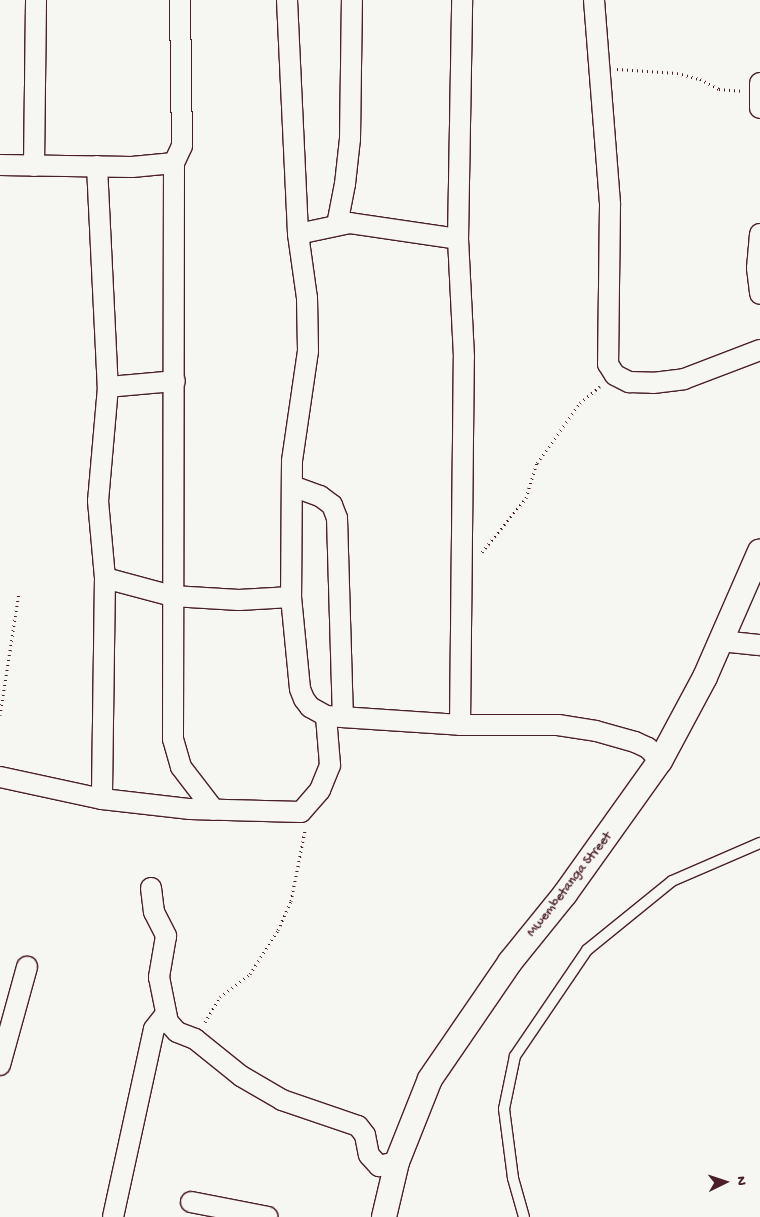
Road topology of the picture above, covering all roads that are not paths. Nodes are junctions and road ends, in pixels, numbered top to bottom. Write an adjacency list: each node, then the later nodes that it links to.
1 (36, 0): 9 (street)
2 (180, 0): 7 (street)
3 (287, 0): 12 (street)
4 (352, 0): 11 (street)
5 (462, 0): 14 (street)
6 (594, 0): 16 (street)
7 (174, 163): 10 (street); 17 (street)
8 (0, 165): 9 (street)
9 (34, 166): 10 (street)
10 (97, 166): 18 (street)
11 (337, 225): 12 (street); 14 (street)
12 (298, 234): 19 (street)
13 (760, 234): 15 (street)
14 (458, 239): 27 (street)
15 (760, 294)
16 (760, 350)
17 (175, 381): 18 (street); 22 (street)
18 (108, 387): 21 (street)
19 (292, 486): 23 (street); 26 (street)
20 (760, 552): 24 (street, Mwembetanga Street)
21 (105, 578): 22 (street); 30 (street)
22 (172, 596): 23 (street); 31 (street)
23 (291, 597): 26 (street)
24 (721, 641): 25 (street); 28 (street, Mwembetanga Street)
25 (760, 645)
26 (334, 716): 27 (street); 31 (street)
27 (460, 725): 28 (street)
28 (660, 762): 37 (street, Mwembetanga Street)
29 (0, 777): 30 (street)
30 (102, 799): 31 (street)
31 (214, 810)
32 (760, 843): 42 (lane)
33 (151, 888): 35 (street)
34 (26, 967): 36 (street)
35 (165, 1014): 37 (street); 39 (street)
36 (0, 1065)
37 (397, 1162): 41 (street, Mwembetanga Street)
38 (191, 1202): 40 (street)
39 (113, 1217)
40 (268, 1217)
41 (384, 1217)
42 (524, 1217)

